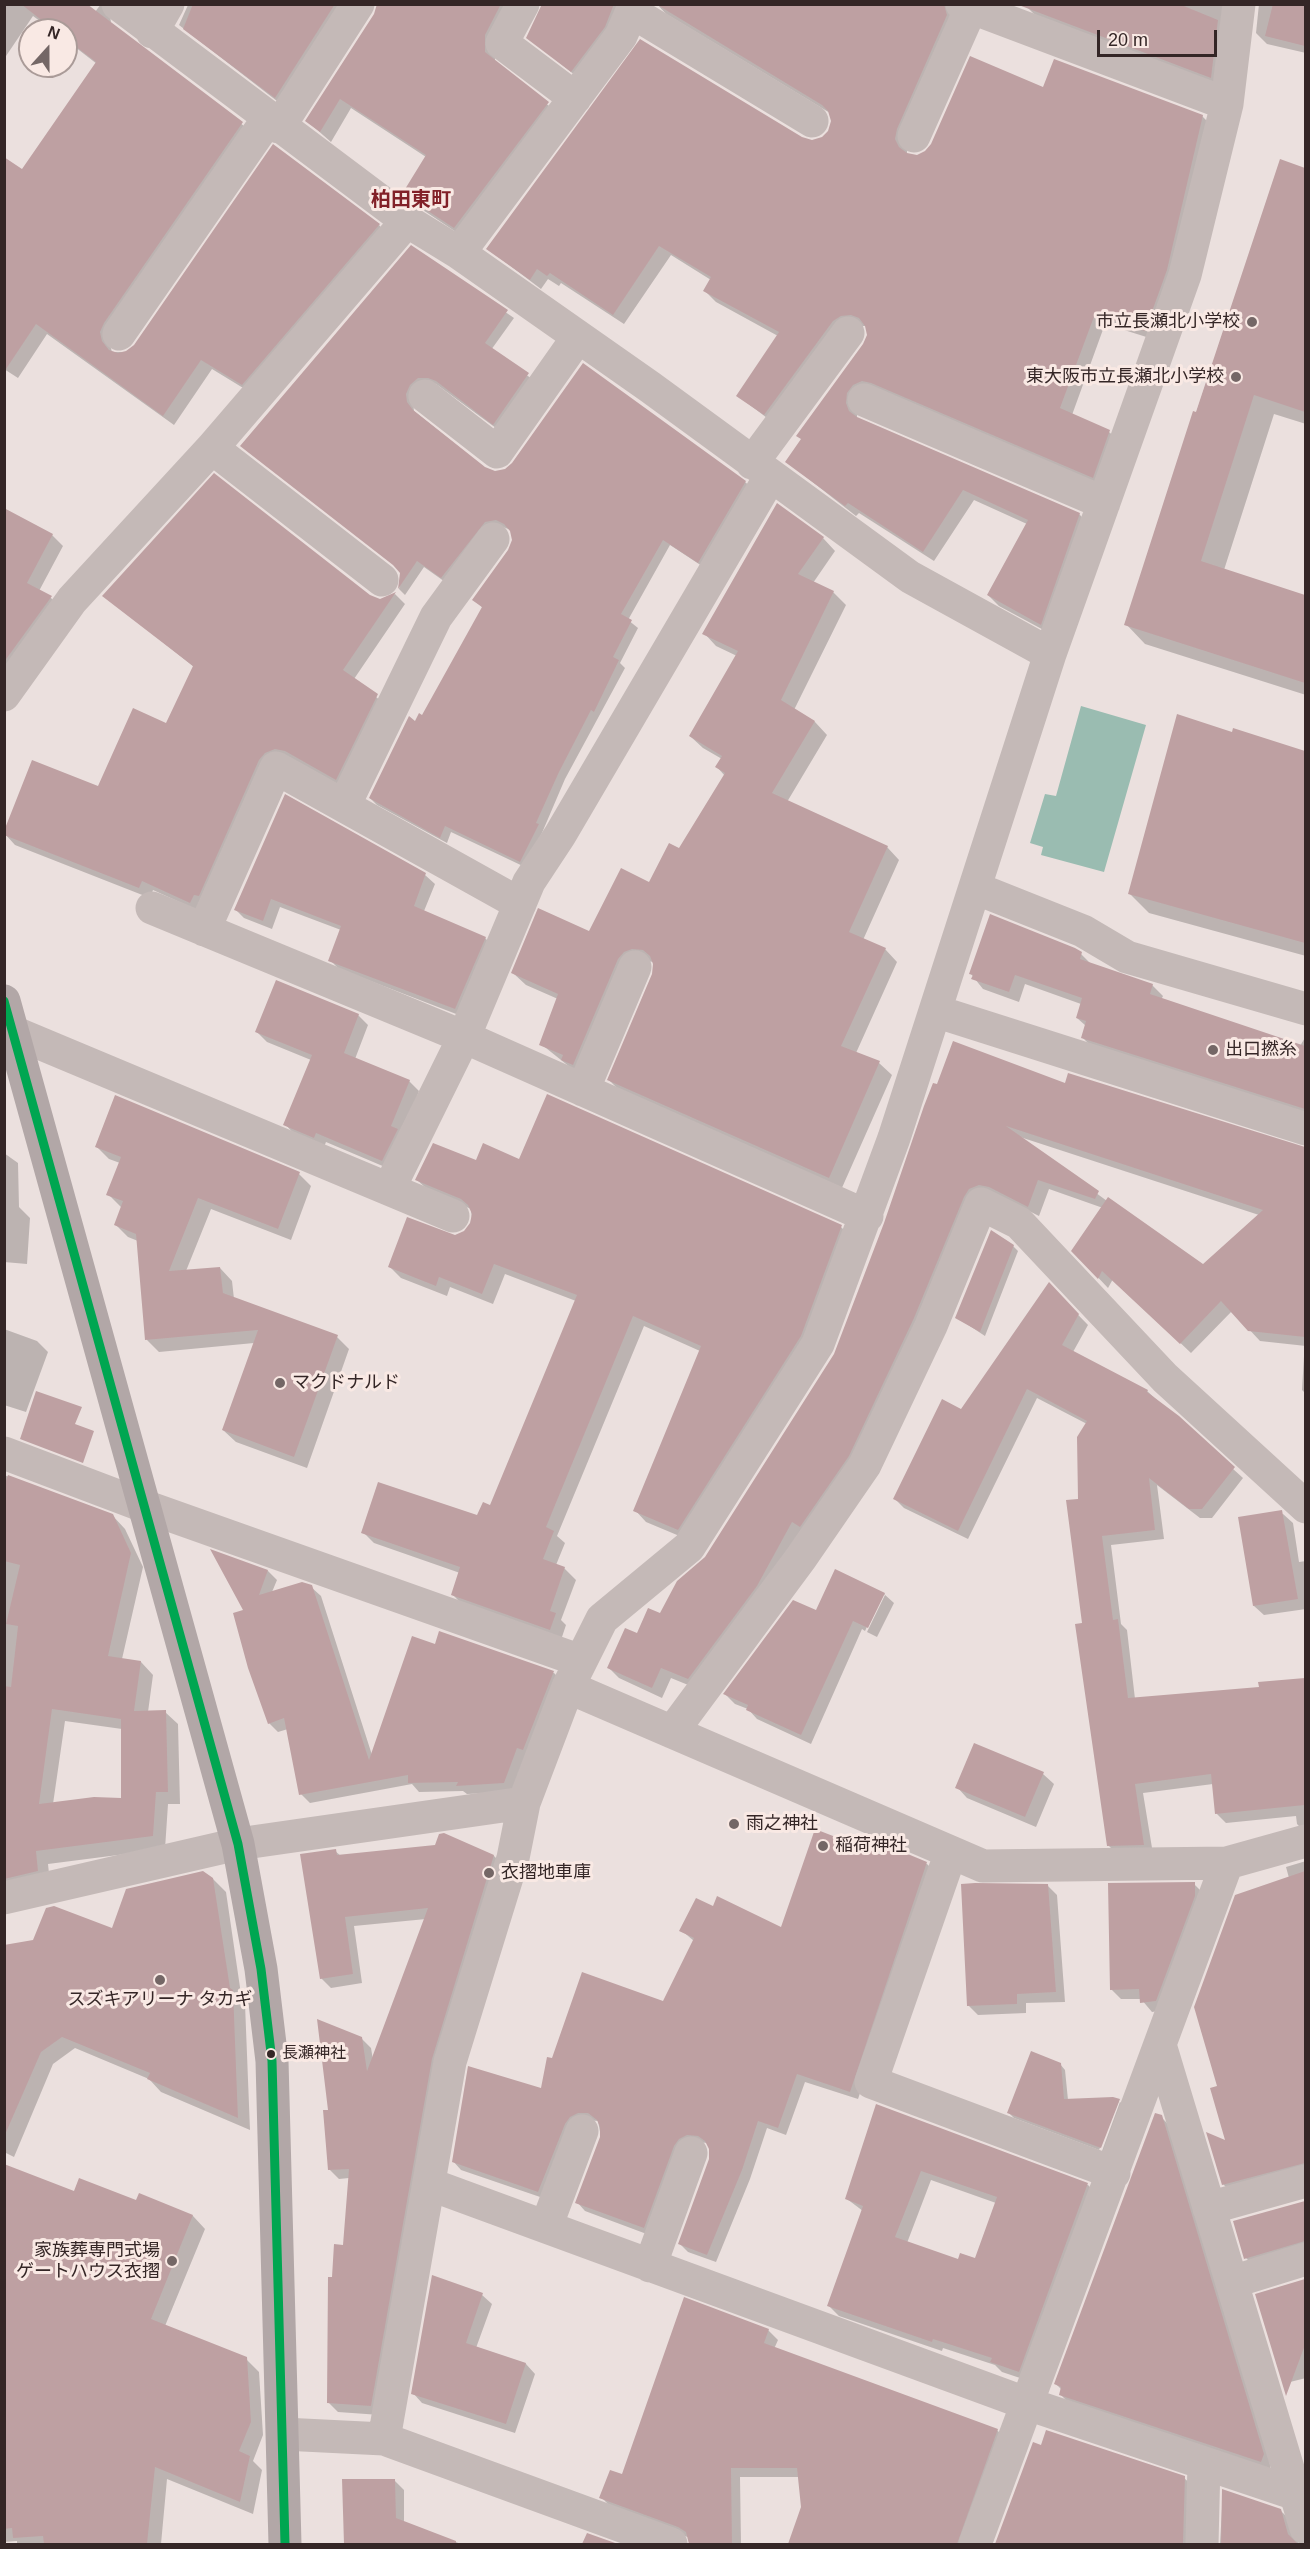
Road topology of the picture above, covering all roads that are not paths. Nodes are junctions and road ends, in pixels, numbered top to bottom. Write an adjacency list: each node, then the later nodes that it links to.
1 (118, 4): 8 (street)
2 (168, 4): 8 (street)
3 (358, 4): 12 (street)
4 (524, 4): 9 (street)
5 (1239, 4): 10 (street)
6 (633, 8): 9 (street); 11 (street)
7 (982, 9): 10 (street); 13 (street)
8 (152, 33): 12 (street)
9 (575, 98): 15 (street)
10 (1227, 104): 23 (street)
11 (812, 121)
12 (274, 123): 14 (street); 17 (street)
13 (914, 136)
14 (406, 221): 15 (street); 21 (street)
15 (459, 254): 18 (street)
16 (848, 333): 22 (street)
17 (119, 334)
18 (578, 337): 19 (street); 22 (street)
19 (425, 396)
20 (864, 400): 23 (street)
21 (212, 448): 25 (street); 27 (street)
22 (761, 470): 26 (street); 30 (street)
23 (1104, 503): 26 (street)
24 (493, 538): 28 (street)
25 (382, 580)
26 (1050, 654): 29 (street)
27 (4, 695)
28 (344, 806): 30 (street); 32 (street)
29 (975, 888): 35 (street); 36 (street)
30 (520, 904): 38 (street)
31 (152, 908): 32 (street)
32 (204, 930): 38 (street)
33 (635, 967): 39 (street)
34 (4, 1001): 37 (main road)
35 (1305, 1009)
36 (935, 1011): 40 (street); 43 (street)
37 (13, 1032): 41 (street); 45 (main road)
38 (464, 1037): 39 (street); 41 (street)
39 (583, 1090): 43 (street)
40 (1305, 1129)
41 (389, 1189): 42 (street)
42 (453, 1216)
43 (867, 1216): 47 (street)
44 (4, 1453): 45 (street)
45 (144, 1506): 47 (street); 51 (main road)
46 (1305, 1507): 48 (street)
47 (575, 1674): 48 (street); 49 (street)
48 (672, 1732): 52 (street)
49 (524, 1803): 51 (street); 60 (street)
50 (1305, 1841): 53 (street)
51 (238, 1844): 54 (street); 67 (main road)
52 (951, 1852): 53 (street); 58 (street)
53 (1227, 1863): 55 (street)
54 (4, 1898)
55 (1161, 2048): 58 (street); 61 (street)
56 (582, 2131): 62 (street)
57 (691, 2153): 64 (street)
58 (1114, 2173): 66 (street)
59 (1305, 2181): 61 (street)
60 (429, 2184): 62 (street); 68 (street)
61 (1209, 2208): 65 (street)
62 (546, 2227): 64 (street)
63 (1305, 2259): 65 (street)
64 (651, 2266): 66 (street)
65 (1232, 2282): 70 (street)
66 (1028, 2404): 69 (street); 74 (street)
67 (283, 2434): 68 (street); 72 (main road)
68 (384, 2439): 73 (street)
69 (1204, 2463): 70 (street); 75 (street)
70 (1301, 2492): 71 (street)
71 (1305, 2528)
72 (285, 2544)
73 (671, 2544)
74 (975, 2544)
75 (1202, 2544)

